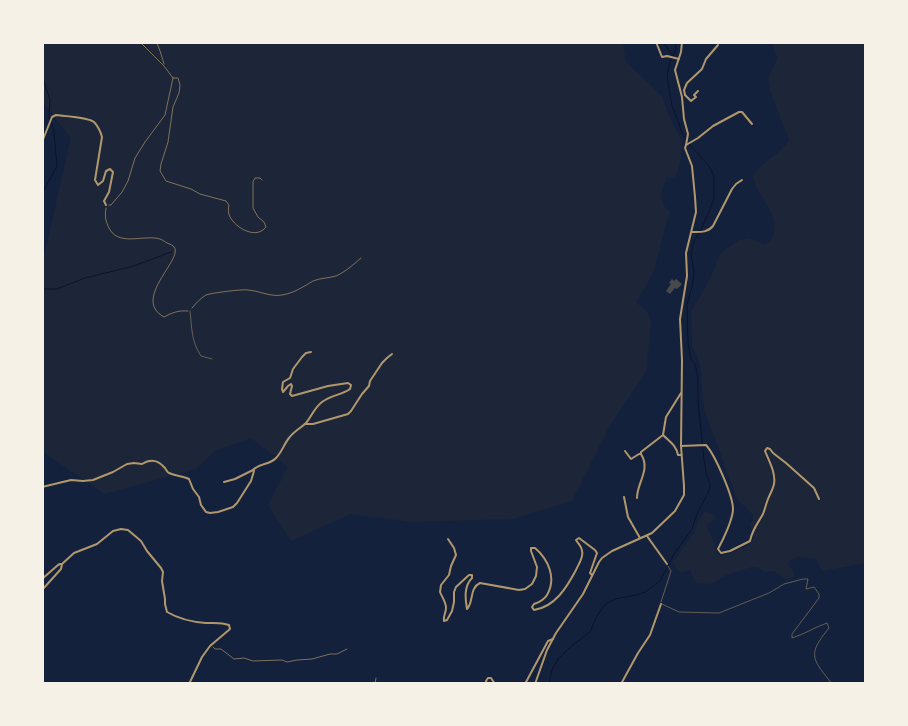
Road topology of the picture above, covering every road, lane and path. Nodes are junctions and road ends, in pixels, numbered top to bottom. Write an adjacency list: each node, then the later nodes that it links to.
1 (140, 42): 7 (path)
2 (156, 42): 7 (path)
3 (656, 42): 6 (street)
4 (682, 42): 6 (street)
5 (718, 45): 10 (street)
6 (678, 59): 10 (street)
7 (164, 66): 8 (path)
8 (173, 78): 14 (path); 16 (path)
9 (698, 91): 10 (street)
10 (684, 96): 13 (street)
11 (752, 124): 13 (street)
12 (42, 142): 16 (street)
13 (686, 145): 17 (street)
14 (262, 180)
15 (742, 180): 17 (street)
16 (106, 206): 19 (path)
17 (692, 232): 23 (street)
18 (361, 258): 19 (path)
19 (190, 311): 22 (lane)
20 (311, 352): 24 (street)
21 (392, 354): 24 (street)
22 (212, 359)
23 (681, 393): 25 (street); 26 (street)
24 (305, 424): 30 (street)
25 (663, 435): 28 (street); 29 (street)
26 (681, 446): 29 (street); 35 (street)
27 (625, 451): 28 (street)
28 (641, 454): 34 (street)
29 (681, 456): 36 (street)
30 (253, 470): 31 (street); 32 (street)
31 (224, 482)
32 (42, 487)
33 (624, 497): 37 (street)
34 (637, 498)
35 (820, 498)
36 (647, 536): 37 (street); 40 (street)
37 (640, 538): 41 (street)
38 (448, 539): 41 (street)
39 (62, 564): 42 (street); 43 (street); 46 (street)
40 (667, 564): 44 (lane)
41 (592, 575): 45 (street)
42 (42, 579)
43 (42, 590)
44 (661, 604): 55 (street); 56 (lane)
45 (553, 639): 53 (street); 54 (street)
46 (216, 641): 47 (path); 49 (street)
47 (347, 649)
48 (376, 678): 50 (path)
49 (189, 684)
50 (375, 684)
51 (486, 684): 52 (street)
52 (495, 684)
53 (526, 684)
54 (535, 684)
55 (621, 684)
56 (832, 684)

